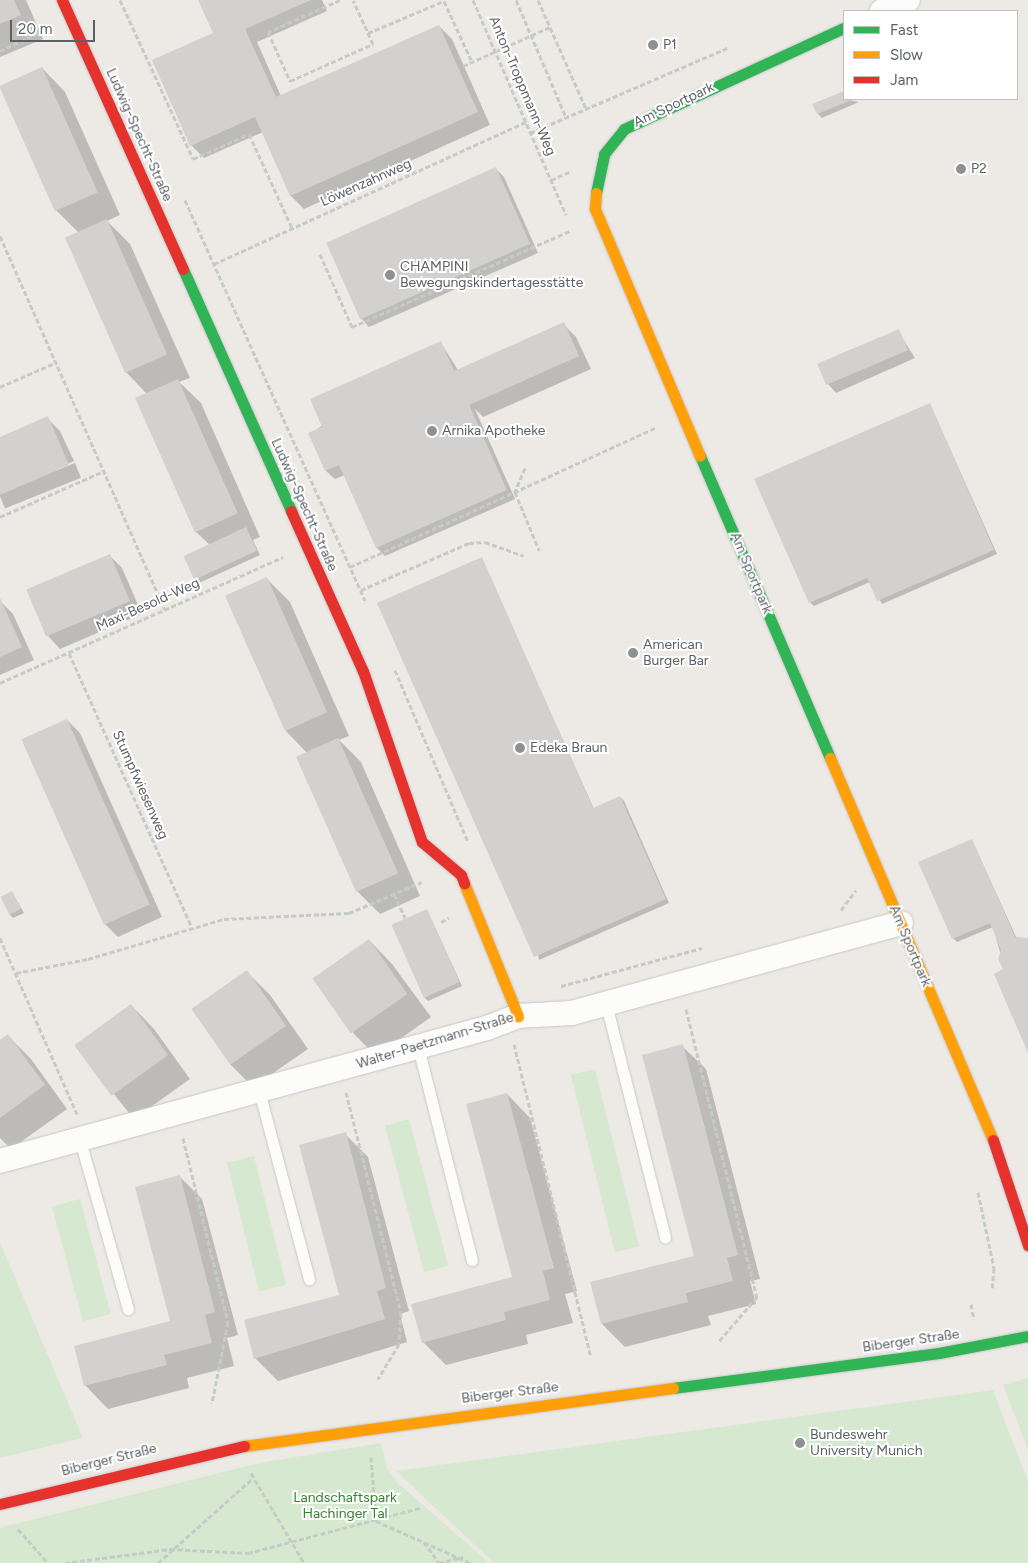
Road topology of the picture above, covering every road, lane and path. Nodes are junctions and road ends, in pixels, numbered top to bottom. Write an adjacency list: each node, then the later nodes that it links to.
1 (62, 0): 39 (street, Ludwig-Specht-Straße)
2 (120, 0): 27 (path)
3 (340, 0): 14 (path)
4 (353, 0): 14 (path)
5 (444, 0): 14 (path); 19 (path)
6 (473, 0): 18 (path, Anton-Troppmann-Weg)
7 (516, 0): 15 (path)
8 (538, 0): 11 (path)
9 (908, 0): 10 (street)
10 (884, 10)
11 (550, 27): 15 (path); 21 (path)
12 (843, 28): 55 (street, Am Sportpark)
13 (47, 29): 17 (path)
14 (368, 33)
15 (532, 36): 18 (path); 22 (path)
16 (734, 45): 21 (path)
17 (0, 51)
18 (495, 51): 19 (path); 23 (path, Anton-Troppmann-Weg)
19 (472, 62): 20 (path)
20 (463, 66)
21 (586, 109): 22 (path)
22 (566, 117): 24 (path)
23 (526, 122): 24 (path, Anton-Troppmann-Weg); 27 (path, Löwenzahnweg)
24 (530, 133): 25 (path, Anton-Troppmann-Weg)
25 (551, 180)
26 (182, 193): 31 (path)
27 (292, 228): 31 (path, Löwenzahnweg)
28 (572, 230): 30 (path)
29 (0, 236): 32 (path)
30 (320, 254)
31 (215, 264): 42 (path)
32 (57, 362): 33 (path); 36 (path)
33 (0, 387)
34 (658, 427): 37 (path)
35 (525, 468): 37 (path)
36 (104, 471): 38 (path); 45 (path)
37 (515, 492): 40 (path); 42 (path)
38 (0, 517)
39 (306, 548): 45 (path, Maxi-Besold-Weg); 63 (street, Ludwig-Specht-Straße)
40 (539, 550)
41 (524, 556): 43 (path)
42 (350, 566): 43 (path)
43 (361, 590): 44 (path)
44 (368, 608)
45 (165, 610): 46 (path, Maxi-Besold-Weg)
46 (69, 653): 48 (path, Maxi-Besold-Weg); 56 (path, Stumpfwiesenweg)
47 (392, 664): 49 (path)
48 (0, 683)
49 (470, 847)
50 (422, 882): 52 (path)
51 (857, 887): 53 (path)
52 (394, 894): 54 (path); 56 (path)
53 (833, 912)
54 (405, 918)
55 (901, 923): 60 (street, Walter-Paetzmann-Straße); 71 (street, Am Sportpark)
56 (191, 926): 59 (path)
57 (0, 938): 59 (path)
58 (713, 944): 61 (path)
59 (16, 973): 68 (path)
60 (680, 985): 62 (street, Walter-Paetzmann-Straße); 76 (path)
61 (549, 989)
62 (606, 1004): 63 (street, Walter-Paetzmann-Straße); 70 (lane)
63 (513, 1018): 64 (street, Walter-Paetzmann-Straße); 77 (path)
64 (418, 1047): 65 (street, Walter-Paetzmann-Straße); 72 (lane)
65 (340, 1069): 66 (street, Walter-Paetzmann-Straße); 78 (path)
66 (259, 1091): 67 (street, Walter-Paetzmann-Straße); 73 (lane)
67 (177, 1113): 68 (street, Walter-Paetzmann-Straße); 79 (path)
68 (82, 1136): 69 (street, Walter-Paetzmann-Straße); 74 (lane)
69 (0, 1161)
70 (665, 1238)
71 (1028, 1245)
72 (472, 1260)
73 (309, 1279)
74 (128, 1308)
75 (1028, 1336): 80 (street, Biberger Straße)
76 (719, 1341)
77 (591, 1357)
78 (378, 1379)
79 (212, 1403)
80 (235, 1447): 82 (path); 83 (street, Biberger Straße)
81 (373, 1465): 85 (path)
82 (253, 1478): 88 (path); 89 (path)
83 (0, 1504)
84 (420, 1508): 85 (path)
85 (376, 1521): 87 (path); 88 (path)
86 (17, 1526): 91 (path)
87 (423, 1542): 90 (path); 95 (path)
88 (292, 1543): 89 (path); 94 (path)
89 (170, 1549): 92 (path); 93 (path)
90 (463, 1557): 95 (path); 96 (path)
91 (48, 1563)
92 (66, 1563)
93 (158, 1563)
94 (304, 1563)
95 (439, 1563)
96 (471, 1563)

